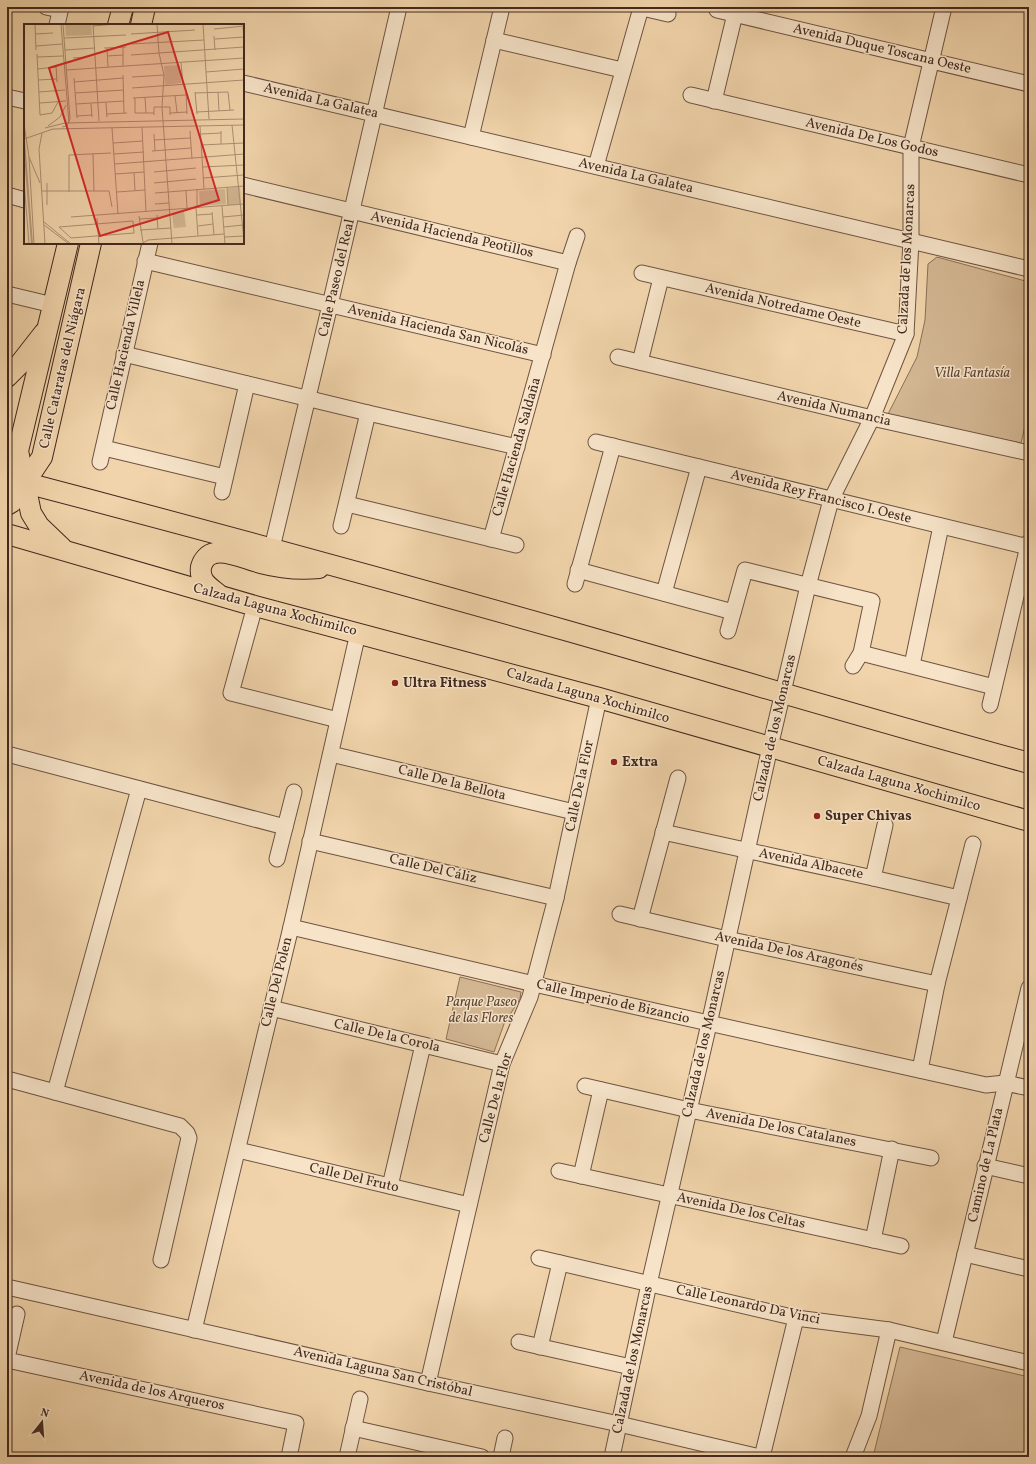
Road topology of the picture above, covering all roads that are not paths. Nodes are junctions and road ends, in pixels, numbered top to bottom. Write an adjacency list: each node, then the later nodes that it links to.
1 (122, 7): 10 (main road)
2 (145, 7): 11 (main road)
3 (399, 7): 21 (street, Calle Paseo del Real)
4 (502, 7): 12 (street)
5 (639, 7): 8 (street); 14 (street)
6 (944, 7): 13 (street, Calzada de los Monarcas)
7 (717, 10): 9 (street, Avenida Duque Toscana Oeste)
8 (668, 14)
9 (736, 14): 13 (street, Avenida Duque Toscana Oeste); 20 (street)
10 (118, 24)
11 (141, 24)
12 (494, 40): 14 (street); 22 (street)
13 (932, 61): 16 (street, Avenida Duque Toscana Oeste); 23 (street, Calzada de los Monarcas)
14 (622, 70): 24 (street)
15 (244, 83): 21 (street, Avenida La Galatea)
16 (1029, 84)
17 (691, 95): 20 (street, Avenida De Los Godos)
18 (7, 97): 19 (street)
19 (24, 101)
20 (714, 101): 23 (street, Avenida De Los Godos)
21 (374, 114): 22 (street, Avenida La Galatea); 29 (street, Calle Paseo del Real)
22 (471, 137): 24 (street, Avenida La Galatea)
23 (911, 147): 25 (street, Avenida De Los Godos); 31 (street, Calzada de los Monarcas)
24 (596, 166): 31 (street, Avenida La Galatea)
25 (1029, 175)
26 (244, 185): 29 (street, Avenida Hacienda Peotillos)
27 (7, 195): 28 (street)
28 (24, 200)
29 (352, 212): 36 (street, Avenida Hacienda Peotillos); 42 (street, Calle Paseo del Real)
30 (577, 236): 36 (street, Calle Hacienda Saldaña)
31 (911, 241): 37 (street, Avenida La Galatea); 44 (street, Calzada de los Monarcas)
32 (68, 244): 41 (main road, Calle Cataratas del Niágara)
33 (91, 244): 59 (main road, Calle Cataratas del Niágara)
34 (150, 244): 35 (street, Calle Hacienda Villela)
35 (145, 261): 42 (street, Avenida Hacienda San Nicolás); 45 (street, Calle Hacienda Villela)
36 (568, 262): 46 (street, Calle Hacienda Saldaña)
37 (1029, 269)
38 (642, 273): 39 (street, Avenida Notredame Oeste)
39 (661, 278): 44 (street, Avenida Notredame Oeste); 48 (street)
40 (7, 294): 41 (street)
41 (53, 305): 43 (main road, Calle Cataratas del Niágara)
42 (330, 305): 46 (street, Avenida Hacienda San Nicolás); 51 (street, Calle Paseo del Real)
43 (48, 328): 49 (main road); 59 (main road, Calle Cataratas del Niágara)
44 (906, 334): 53 (street, Calzada de los Monarcas)
45 (124, 354): 50 (street); 50 (street, Calle Hacienda Villela)
46 (543, 355): 56 (street, Calle Hacienda Saldaña)
47 (618, 357): 48 (street, Avenida Numancia)
48 (640, 362): 53 (street, Avenida Numancia)
49 (7, 377)
50 (247, 384): 51 (street)
51 (308, 399): 52 (street); 69 (street, Calle Paseo del Real)
52 (368, 413): 56 (street); 61 (street)
53 (872, 418): 57 (street, Avenida Numancia); 60 (street, Calzada de los Monarcas)
54 (596, 442): 55 (street, Avenida Rey Francisco I. Oeste)
55 (613, 446): 58 (street, Avenida Rey Francisco I. Oeste); 73 (street)
56 (517, 447): 66 (street, Calle Hacienda Saldaña)
57 (1029, 452)
58 (699, 467): 60 (street, Avenida Rey Francisco I. Oeste); 73 (street)
59 (16, 480): 62 (main road); 69 (main road); 70 (main road)
60 (831, 500): 64 (street, Avenida Rey Francisco I. Oeste); 72 (street, Calzada de los Monarcas)
61 (347, 504): 63 (street); 66 (street)
62 (7, 505)
63 (341, 526)
64 (941, 526): 67 (street, Avenida Rey Francisco I. Oeste); 80 (street)
65 (7, 534): 70 (main road, Calzada Laguna Xochimilco)
66 (491, 539): 68 (street)
67 (1028, 544): 82 (street)
68 (516, 545)
69 (272, 548): 71 (main road)
70 (64, 551): 74 (main road, Calzada Laguna Xochimilco)
71 (335, 566): 74 (main road); 83 (main road)
72 (808, 586): 76 (street); 79 (street); 83 (street, Calzada de los Monarcas)
73 (664, 593): 76 (street)
74 (220, 596): 75 (main road, Calzada Laguna Xochimilco)
75 (255, 606): 78 (main road, Calzada Laguna Xochimilco); 86 (street)
76 (733, 612): 77 (street)
77 (728, 630)
78 (358, 633): 84 (main road, Calzada Laguna Xochimilco); 86 (street, Calle Del Polen)
79 (861, 652): 80 (street); 81 (street)
80 (912, 665): 82 (street)
81 (853, 666)
82 (994, 687): 85 (street)
83 (783, 694): 87 (street, Calzada de los Monarcas); 90 (main road)
84 (599, 698): 87 (main road, Calzada Laguna Xochimilco); 94 (street, Calle De la Flor)
85 (990, 705)
86 (338, 720): 89 (street, Calle Del Polen)
87 (770, 747): 95 (main road, Calzada Laguna Xochimilco); 101 (street, Calzada de los Monarcas)
88 (7, 754): 92 (street)
89 (331, 754): 94 (street, Calle De la Bellota); 99 (street, Calle Del Polen)
90 (1029, 763)
91 (678, 778): 98 (street)
92 (139, 789): 97 (street); 123 (street)
93 (294, 792): 97 (street)
94 (574, 812): 104 (street, Calle De la Flor)
95 (1029, 821)
96 (885, 825): 103 (street)
97 (285, 827): 102 (street)
98 (663, 832): 101 (street, Avenida Albacete); 107 (street)
99 (310, 841): 104 (street, Calle Del Cáliz); 108 (street, Calle Del Polen)
100 (973, 844): 105 (street)
101 (747, 850): 103 (street, Avenida Albacete); 109 (street, Calzada de los Monarcas)
102 (277, 860)
103 (873, 878): 105 (street, Avenida Albacete)
104 (556, 898): 110 (street, Calle De la Flor)
105 (959, 898): 111 (street)
106 (620, 914): 107 (street, Avenida De los Aragonés)
107 (640, 919): 109 (street, Avenida De los Aragonés)
108 (291, 927): 110 (street, Calle Imperio de Bizancio); 113 (street, Calle Del Polen)
109 (727, 939): 111 (street, Avenida De los Aragonés); 114 (street, Calzada de los Monarcas)
110 (534, 984): 114 (street, Calle Imperio de Bizancio); 116 (street, Calle De la Flor)
111 (938, 984): 117 (street)
112 (1029, 988): 119 (street, Camino de La Plata)
113 (271, 1008): 115 (street, Calle De la Corola); 125 (street, Calle Del Polen)
114 (709, 1024): 117 (street, Calle Imperio de Bizancio); 124 (street, Calzada de los Monarcas)
115 (423, 1045): 116 (street, Calle De la Corola); 132 (street)
116 (502, 1064): 134 (street, Calle De la Flor)
117 (920, 1070): 119 (street, Calle Imperio de Bizancio)
118 (7, 1079): 123 (street)
119 (1005, 1083): 121 (street, Calle Imperio de Bizancio); 128 (street, Camino de La Plata)
120 (585, 1086): 122 (street, Avenida De los Catalanes)
121 (1029, 1088)
122 (601, 1090): 124 (street, Avenida De los Catalanes); 130 (street)
123 (55, 1092): 139 (street)
124 (688, 1110): 126 (street, Avenida De los Catalanes); 133 (street, Calzada de los Monarcas)
125 (238, 1150): 132 (street, Calle Del Fruto); 146 (street, Calle Del Polen)
126 (892, 1150): 127 (street, Avenida De los Catalanes); 135 (street)
127 (930, 1158)
128 (985, 1166): 131 (street); 137 (street, Camino de La Plata)
129 (559, 1171): 130 (street, Avenida De los Celtas)
130 (581, 1176): 133 (street, Avenida De los Celtas)
131 (1029, 1176)
132 (390, 1186): 134 (street, Calle Del Fruto)
133 (669, 1195): 135 (street, Avenida De los Celtas); 142 (street, Calzada de los Monarcas)
134 (470, 1205): 154 (street, Calle De la Flor)
135 (873, 1240): 136 (street, Avenida De los Celtas)
136 (901, 1246)
137 (965, 1254): 141 (street); 149 (street, Camino de La Plata)
138 (539, 1258): 140 (street, Calle Leonardo Da Vinci)
139 (161, 1260)
140 (560, 1263): 142 (street, Calle Leonardo Da Vinci); 150 (street)
141 (1029, 1269)
142 (649, 1284): 145 (street, Calle Leonardo Da Vinci); 153 (street, Calzada de los Monarcas)
143 (7, 1287): 146 (street, Avenida Laguna San Cristóbal)
144 (17, 1314): 151 (street)
145 (796, 1318): 147 (street, Calle Leonardo Da Vinci); 164 (street)
146 (194, 1330): 154 (street, Avenida Laguna San Cristóbal)
147 (889, 1330): 149 (street, Calle Leonardo Da Vinci); 165 (street)
148 (519, 1342): 150 (street)
149 (944, 1342): 152 (street, Calle Leonardo Da Vinci)
150 (540, 1347): 153 (street)
151 (7, 1359): 159 (street, Avenida de los Arqueros)
152 (1029, 1363)
153 (631, 1367): 156 (street, Calzada de los Monarcas)
154 (428, 1383): 156 (street, Avenida Laguna San Cristóbal)
155 (360, 1399): 157 (street)
156 (619, 1424): 163 (street, Calzada de los Monarcas); 164 (street, Avenida Laguna San Cristóbal)
157 (353, 1428): 160 (street); 161 (street)
158 (505, 1438): 162 (street)
159 (289, 1457)
160 (347, 1457)
161 (482, 1457)
162 (501, 1457)
163 (612, 1457)
164 (761, 1457)
165 (853, 1457)

